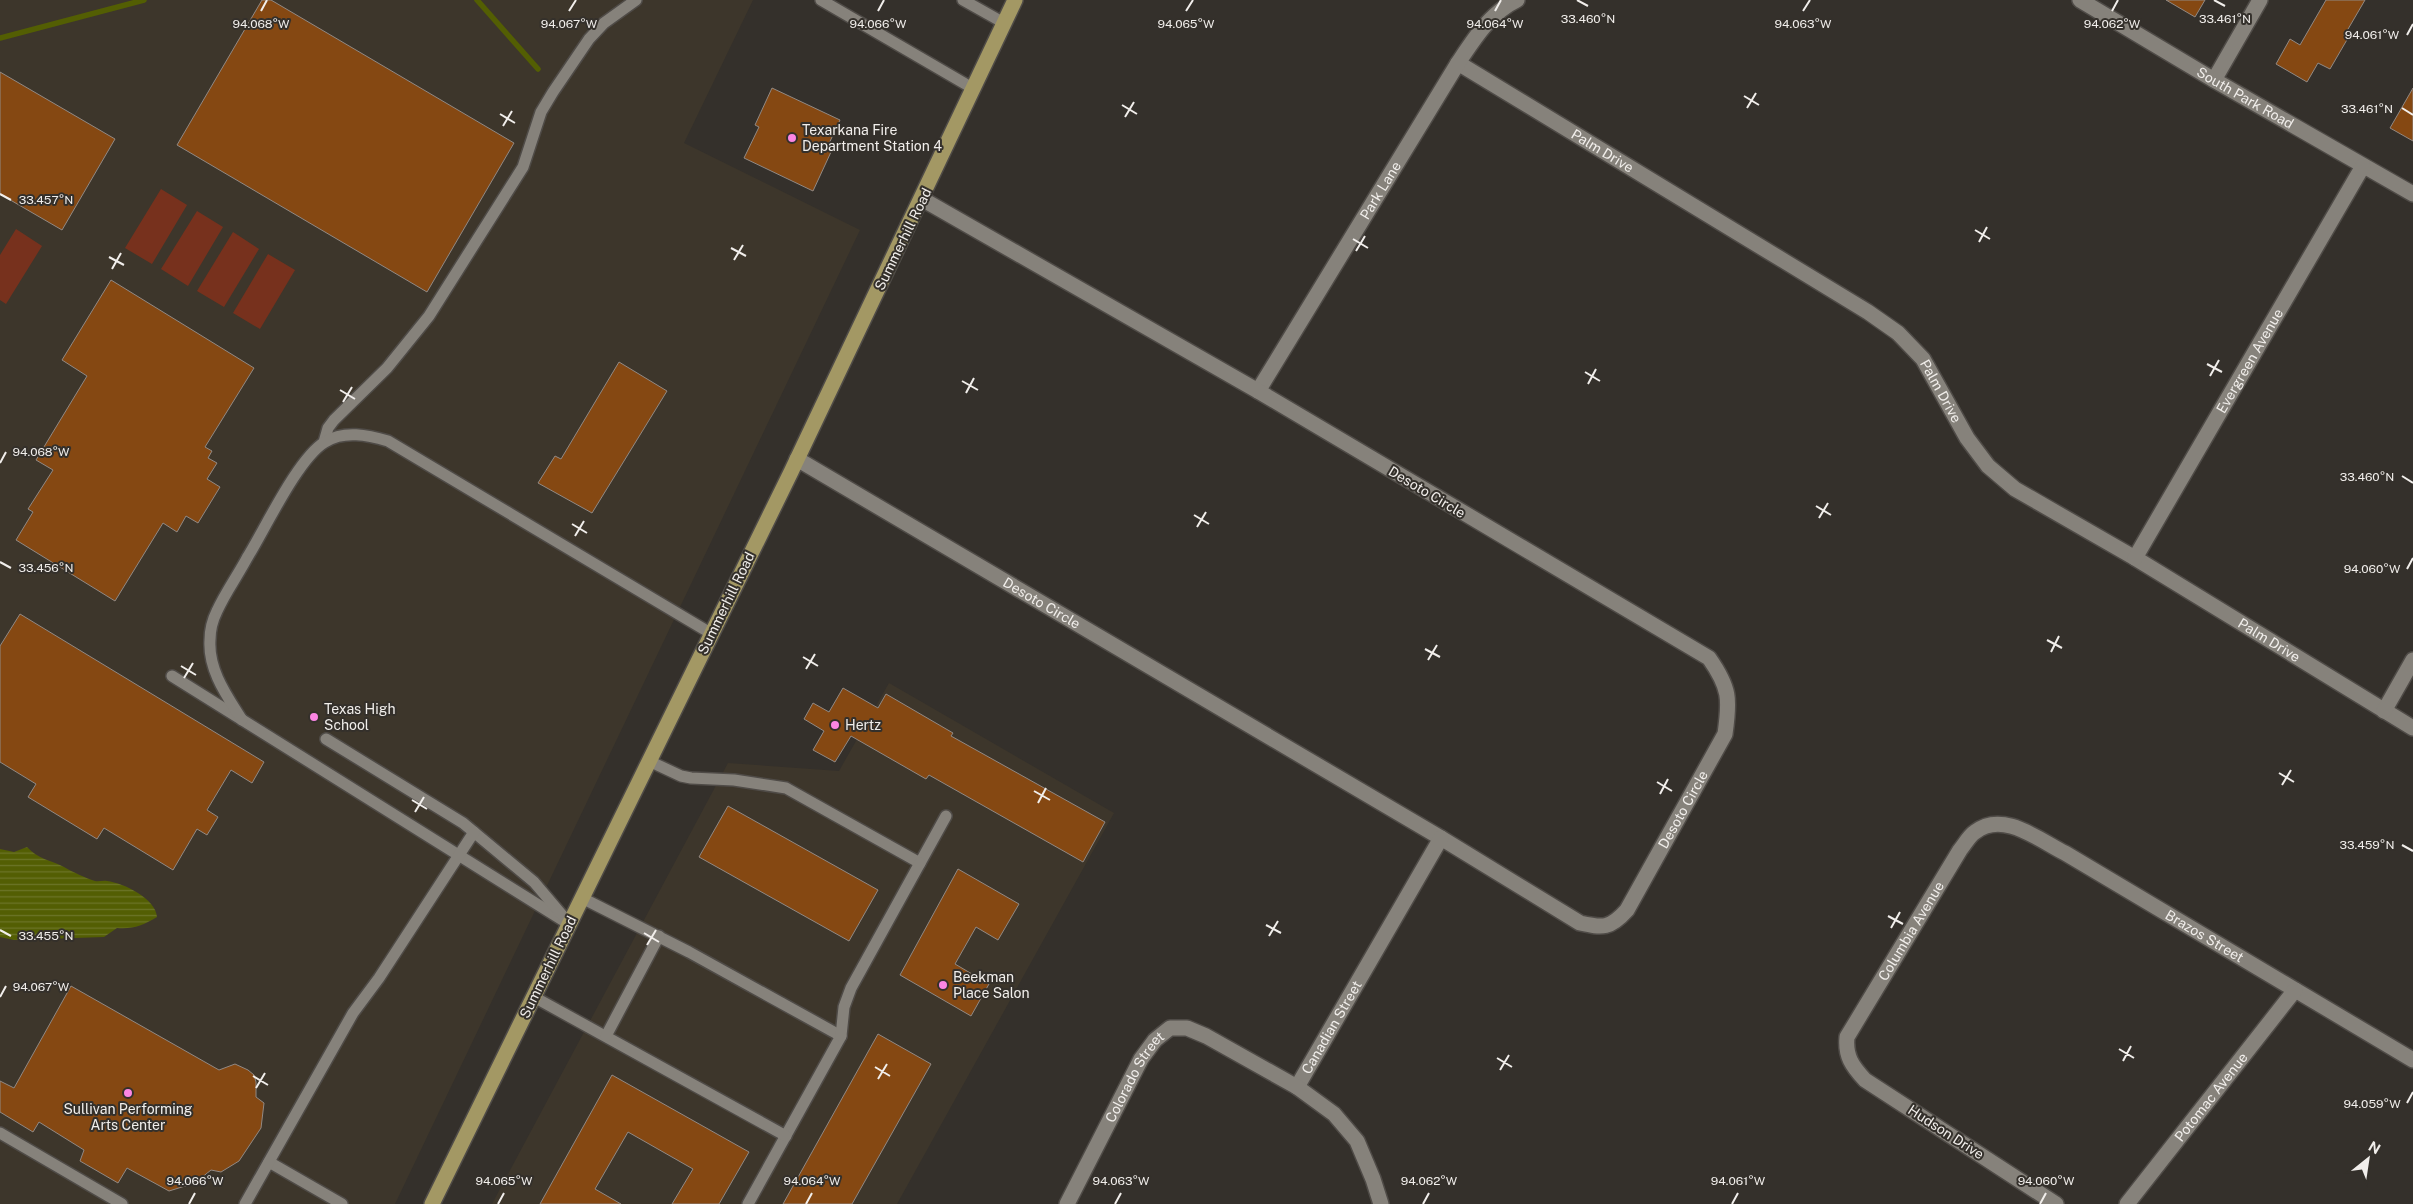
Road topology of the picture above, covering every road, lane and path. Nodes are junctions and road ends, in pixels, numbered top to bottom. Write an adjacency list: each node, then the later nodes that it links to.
1 (636, 0): 16 (lane)
2 (821, 0): 11 (lane)
3 (963, 0): 8 (lane)
4 (1015, 0): 8 (main road, Summerhill Road)
5 (1517, 0): 9 (street, Park Lane)
6 (2080, 0): 10 (street, South Park Road)
7 (2260, 0): 10 (street)
8 (1004, 23): 11 (main road, Summerhill Road)
9 (1458, 63): 15 (street, Park Lane); 18 (street, Palm Drive)
10 (2214, 80): 12 (street, South Park Road)
11 (974, 89): 14 (main road, Summerhill Road)
12 (2363, 166): 13 (street, South Park Road); 18 (street, Evergreen Avenue)
13 (2413, 194)
14 (922, 199): 15 (street, Desoto Circle); 17 (main road, Summerhill Road)
15 (1258, 391): 30 (street, Desoto Circle)
16 (324, 442): 19 (lane); 23 (lane)
17 (797, 459): 19 (main road, Summerhill Road); 30 (street, Desoto Circle)
18 (2135, 558): 22 (street, Palm Drive)
19 (712, 634): 26 (main road, Summerhill Road)
20 (2413, 660): 22 (street)
21 (172, 676): 23 (lane)
22 (2384, 711): 24 (street, Palm Drive)
23 (242, 720): 31 (lane)
24 (2413, 728)
25 (326, 739): 29 (lane)
26 (649, 761): 32 (lane); 33 (main road, Summerhill Road)
27 (946, 816): 32 (lane)
28 (1992, 823): 36 (street, Brazos Street); 40 (street, Columbia Avenue)
29 (474, 832): 31 (lane); 34 (lane)
30 (1441, 838): 42 (street, Canadian Street)
31 (459, 856): 34 (lane); 45 (lane)
32 (920, 863): 39 (lane)
33 (582, 898): 34 (main road, Summerhill Road); 35 (lane)
34 (569, 924): 37 (main road, Summerhill Road)
35 (659, 936): 38 (lane); 39 (lane)
36 (2295, 990): 41 (street, Brazos Street); 54 (street, Potomac Avenue)
37 (534, 997): 38 (lane); 49 (main road, Summerhill Road)
38 (606, 1036): 44 (lane)
39 (842, 1036): 44 (lane)
40 (1845, 1051): 53 (street, Hudson Drive)
41 (2413, 1060)
42 (1297, 1087): 51 (street, Colorado Street); 52 (street, Canadian Street)
43 (0, 1133): 46 (lane)
44 (786, 1136): 50 (lane)
45 (269, 1162): 47 (lane); 48 (lane)
46 (122, 1204)
47 (246, 1204)
48 (342, 1204)
49 (432, 1204)
50 (748, 1204)
51 (1067, 1204)
52 (1381, 1204)
53 (2056, 1204)
54 (2127, 1204)

